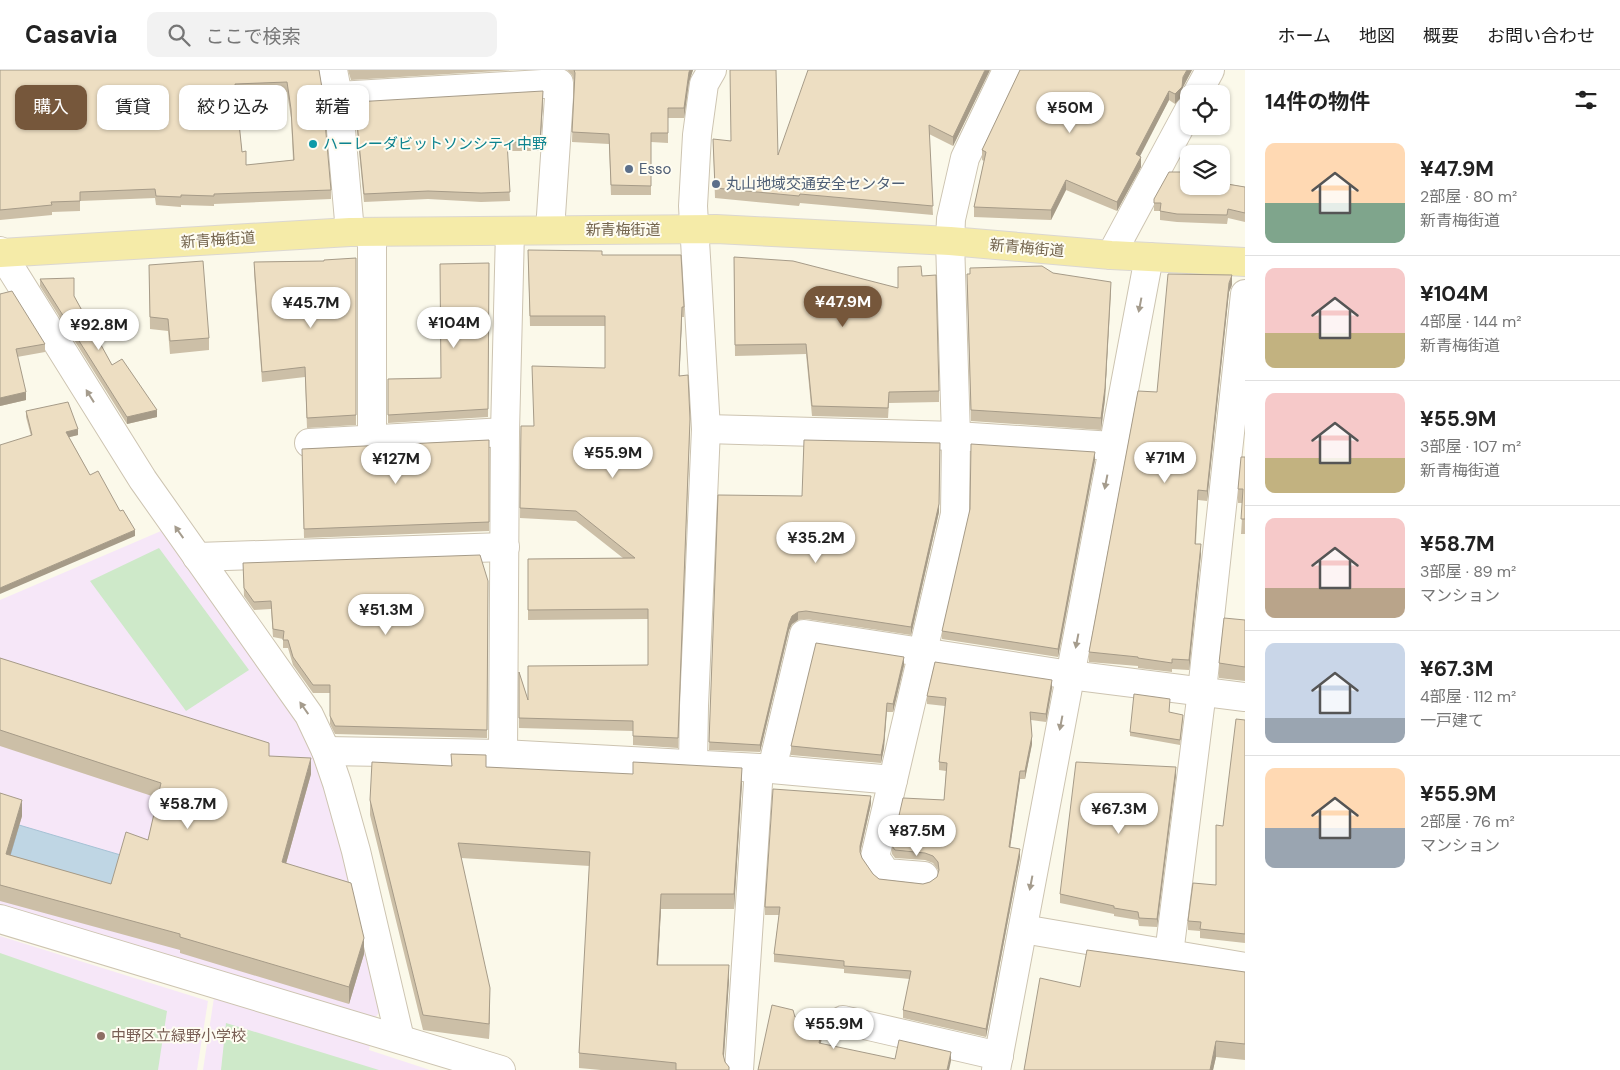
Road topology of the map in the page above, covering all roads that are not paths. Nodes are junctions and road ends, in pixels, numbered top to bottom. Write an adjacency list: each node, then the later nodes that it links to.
1 (1007, 70): 11 (street)
2 (1210, 70): 5 (street)
3 (703, 72): 8 (street)
4 (336, 83): 7 (street); 10 (street)
5 (1202, 85)
6 (1180, 127): 13 (street)
7 (550, 230): 8 (main road, 新青梅街道); 9 (main road, 新青梅街道)
8 (694, 230): 11 (main road, 新青梅街道); 17 (street)
9 (510, 231): 10 (main road, 新青梅街道); 18 (street)
10 (361, 232): 12 (main road, 新青梅街道); 20 (street)
11 (950, 242): 13 (main road, 新青梅街道); 19 (street)
12 (1, 253): 24 (street, one-way to 12)
13 (1110, 255): 14 (main road, 新青梅街道)
14 (1148, 257): 15 (main road, 新青梅街道); 22 (street, one-way to 22)
15 (1245, 262)
16 (1245, 294): 27 (street)
17 (706, 429): 19 (street); 31 (street)
18 (505, 432): 20 (street); 23 (street)
19 (956, 436): 22 (street); 25 (street)
20 (372, 439): 21 (street)
21 (309, 443)
22 (1113, 446): 26 (street, one-way to 26)
23 (505, 547): 24 (street); 30 (street)
24 (196, 557): 29 (street, one-way to 24)
25 (923, 653): 26 (street); 32 (street); 33 (street)
26 (1070, 676): 27 (street); 36 (street, one-way to 36)
27 (1202, 691): 28 (street); 37 (street)
28 (1245, 698)
29 (326, 751): 30 (street); 40 (street)
30 (503, 754): 31 (street)
31 (693, 765): 32 (street)
32 (766, 768): 33 (street); 43 (street)
33 (893, 780): 34 (street)
34 (924, 876)
35 (0, 919): 40 (street)
36 (1023, 929): 37 (street); 41 (street)
37 (1169, 954): 38 (street)
38 (1245, 967)
39 (843, 1020): 41 (street)
40 (400, 1039): 42 (street)
41 (998, 1063)
42 (501, 1070)
43 (739, 1070)

